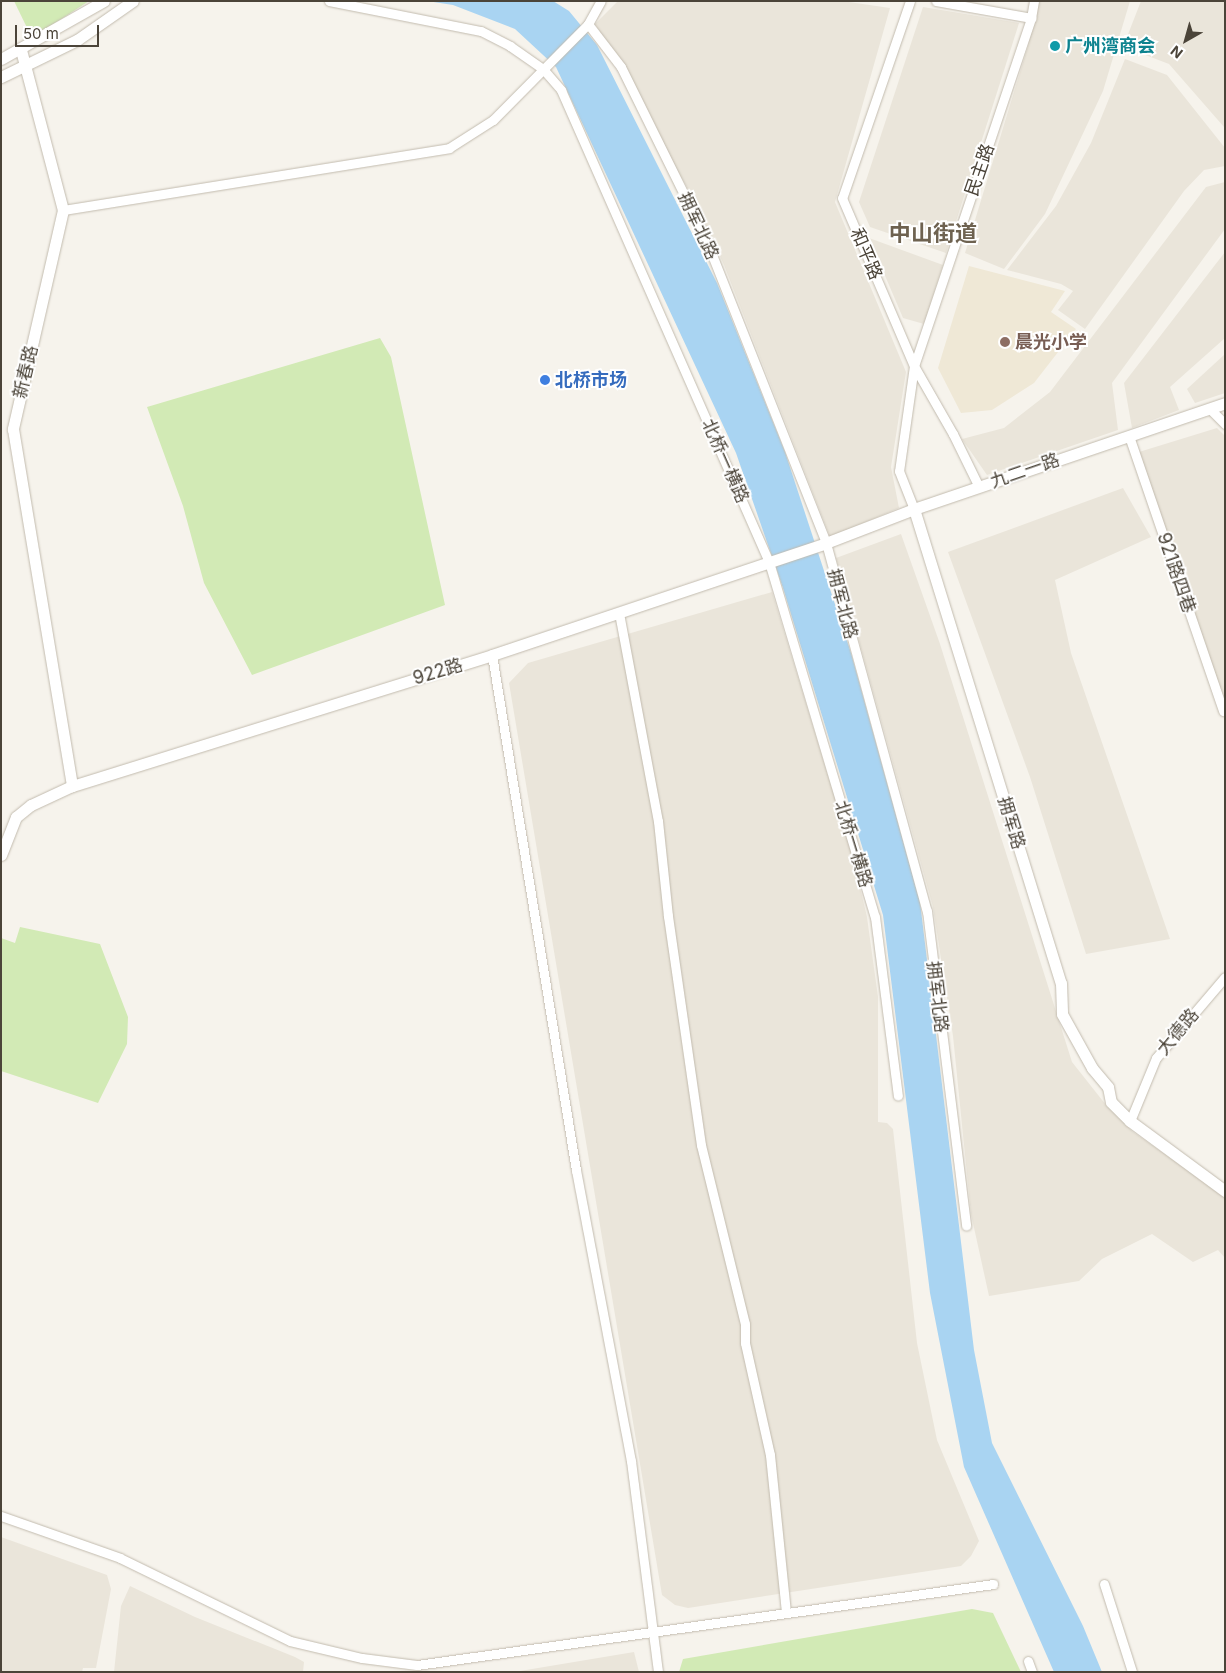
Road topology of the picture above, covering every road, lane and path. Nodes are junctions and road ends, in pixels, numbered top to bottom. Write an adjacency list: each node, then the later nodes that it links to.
1 (104, 1): 10 (street)
2 (133, 1): 12 (street)
3 (329, 1): 13 (street, 北桥一横路)
4 (601, 1): 9 (street)
5 (910, 1): 16 (street, 和平路)
6 (936, 1): 8 (street)
7 (1034, 1): 8 (street, 民主路)
8 (1031, 18): 16 (street, 民主路)
9 (588, 24): 13 (street); 23 (street, 拥军北路)
10 (21, 50): 11 (street); 12 (street, 新春路)
11 (1, 59)
12 (26, 66): 14 (street); 15 (street, 新春路)
13 (543, 69): 15 (street); 24 (street, 北桥一横路)
14 (1, 77)
15 (62, 210): 28 (street, 新春路)
16 (914, 366): 21 (street, 和平路); 22 (street)
17 (1225, 403): 18 (street, 九二一路)
18 (1209, 408): 19 (street); 20 (street, 九二一路)
19 (1225, 424)
20 (1129, 436): 21 (street, 九二一路); 27 (street, 921路四巷)
21 (979, 487): 22 (street, 九二一路)
22 (914, 510): 23 (street, 九二一路); 32 (street, 拥军路)
23 (826, 543): 24 (street, 922路); 34 (street, 拥军北路)
24 (769, 562): 25 (street, 922路); 31 (street, 北桥一横路)
25 (618, 613): 26 (street, 922路); 38 (street)
26 (492, 655): 28 (street, 922路); 39 (street)
27 (1224, 710)
28 (72, 786): 29 (street, 922路)
29 (1, 856)
30 (1225, 977): 32 (street, 大德路)
31 (898, 1096)
32 (1130, 1121): 33 (street, 拥军路)
33 (1225, 1190)
34 (966, 1226)
35 (1, 1516): 39 (street)
36 (994, 1584): 38 (street)
37 (1104, 1584): 43 (street)
38 (786, 1612): 39 (street)
39 (654, 1631): 41 (street)
40 (1028, 1661): 42 (street)
41 (658, 1672)
42 (1032, 1672)
43 (1132, 1672)

